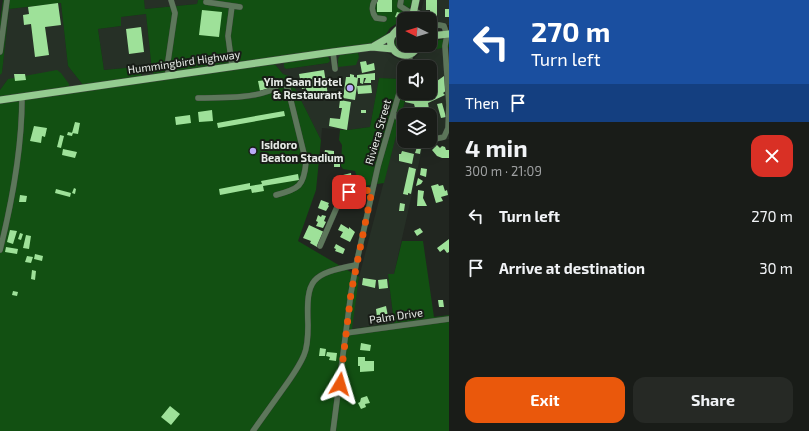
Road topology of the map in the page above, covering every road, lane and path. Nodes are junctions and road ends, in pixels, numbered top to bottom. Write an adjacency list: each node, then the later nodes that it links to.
1 (7, 0): 19 (street)
2 (171, 0): 27 (street)
3 (375, 0): 11 (street)
4 (401, 0): 9 (street)
5 (416, 0): 10 (main road)
6 (206, 2): 7 (street)
7 (232, 6): 8 (street); 25 (street)
8 (240, 7)
9 (407, 12)
10 (412, 12)
11 (384, 19)
12 (437, 25): 15 (street)
13 (397, 32): 17 (main road, Hummingbird Highway)
14 (397, 33): 18 (main road)
15 (448, 34): 16 (main road); 34 (street)
16 (437, 36)
17 (372, 47): 18 (main road, Hummingbird Highway); 20 (main road, Hummingbird Highway)
18 (393, 49): 22 (main road)
19 (0, 52)
20 (333, 52): 25 (main road, Hummingbird Highway); 26 (street)
21 (412, 54): 22 (main road); 24 (street)
22 (402, 55): 23 (street)
23 (404, 60)
24 (410, 60)
25 (232, 66): 27 (main road, Hummingbird Highway)
26 (335, 69)
27 (168, 76): 28 (main road, Hummingbird Highway)
28 (22, 97): 30 (main road, Hummingbird Highway); 38 (street)
29 (198, 98): 36 (street)
30 (0, 100)
31 (398, 100): 32 (street, Riviera Street)
32 (394, 115): 33 (street); 35 (street, Riviera Street)
33 (397, 116)
34 (437, 138)
35 (372, 190): 37 (street); 39 (street, Riviera Street)
36 (276, 195)
37 (320, 246)
38 (0, 250)
39 (356, 265): 41 (street, Riviera Street); 42 (street)
40 (449, 319): 41 (street, Palm Drive)
41 (346, 333): 43 (street, Riviera Street)
42 (253, 431)
43 (333, 431)

